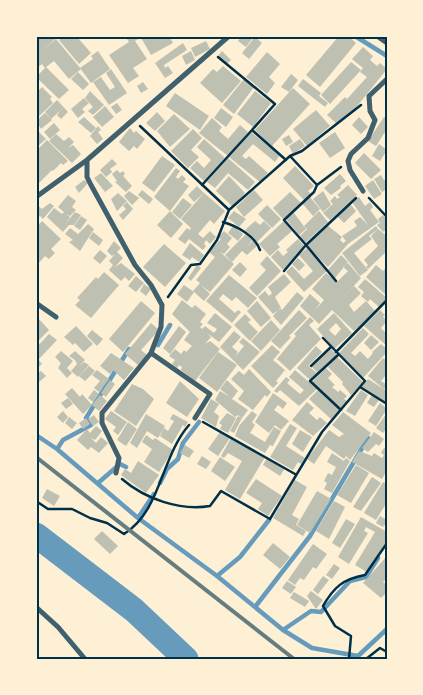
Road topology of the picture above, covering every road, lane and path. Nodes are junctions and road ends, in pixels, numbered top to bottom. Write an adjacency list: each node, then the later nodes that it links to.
1 (229, 36): 4 (street)
2 (377, 36): 3 (street)
3 (387, 43)
4 (211, 52): 7 (street); 8 (path)
5 (387, 79): 6 (street)
6 (369, 96): 9 (path); 12 (street)
7 (134, 120): 10 (street); 13 (path)
8 (252, 130): 11 (path); 13 (path)
9 (290, 156): 11 (path); 14 (path)
10 (87, 160): 16 (street); 26 (street)
11 (286, 160): 17 (path)
12 (348, 161): 14 (path); 15 (street)
13 (202, 185): 17 (path)
14 (317, 185): 20 (path)
15 (363, 192): 18 (path); 20 (path)
16 (36, 197)
17 (229, 210): 19 (path)
18 (387, 217)
19 (223, 222): 21 (path); 26 (path)
20 (306, 245): 22 (path); 23 (path)
21 (260, 250)
22 (284, 271)
23 (336, 281)
24 (387, 300): 31 (path)
25 (36, 303): 27 (street)
26 (162, 306): 30 (street)
27 (56, 317)
28 (323, 338): 29 (path)
29 (330, 346): 31 (path); 32 (path)
30 (151, 353): 36 (street); 37 (street)
31 (337, 354): 33 (path); 35 (path)
32 (311, 366)
33 (360, 387): 34 (path); 35 (path)
34 (387, 404)
35 (342, 410): 38 (path)
36 (196, 418): 38 (path); 39 (path)
37 (116, 473): 39 (path)
38 (295, 474): 39 (path)
39 (153, 497): 40 (path)
40 (36, 502)
41 (387, 543): 45 (path)
42 (36, 607): 44 (street)
43 (387, 652): 46 (path)
44 (85, 659)
45 (349, 659)
46 (366, 659)

